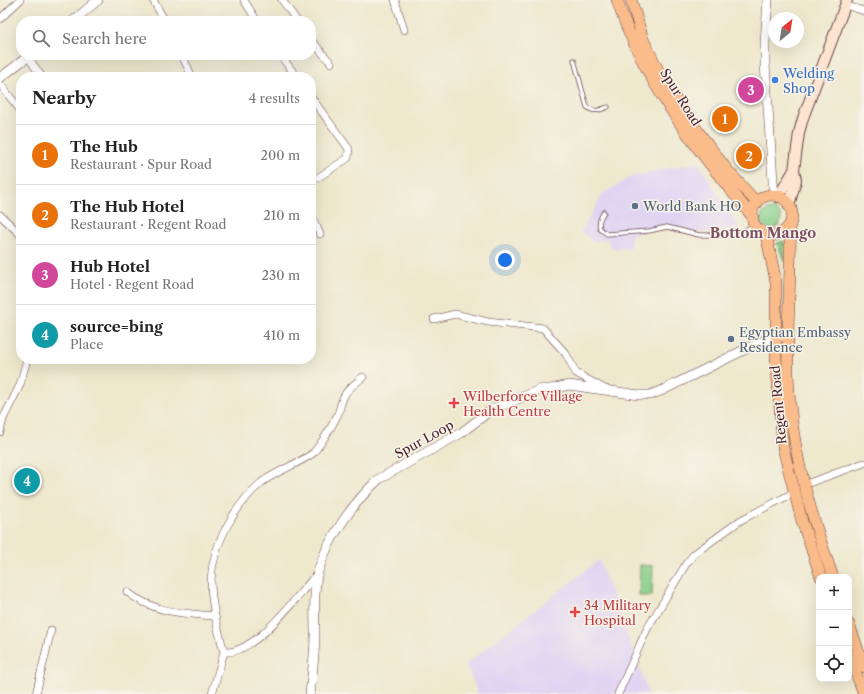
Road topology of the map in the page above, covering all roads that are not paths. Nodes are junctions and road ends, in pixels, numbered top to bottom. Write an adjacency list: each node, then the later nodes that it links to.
1 (20, 0): 16 (street)
2 (98, 0): 12 (street)
3 (153, 0): 13 (street)
4 (244, 0): 14 (street)
5 (282, 0): 15 (street)
6 (395, 0): 17 (street)
7 (617, 0): 33 (main road, Spur Road)
8 (631, 0): 33 (main road, Spur Road)
9 (768, 0): 36 (street)
10 (846, 3): 11 (street); 34 (main road)
11 (864, 11)
12 (79, 16)
13 (162, 16)
14 (254, 16)
15 (293, 16)
16 (0, 19)
17 (404, 30)
18 (316, 46): 24 (street)
19 (24, 60): 28 (street)
20 (31, 60): 25 (street)
21 (184, 60): 26 (street)
22 (284, 60): 27 (street)
23 (574, 60): 32 (lane)
24 (331, 63)
25 (39, 72)
26 (190, 72)
27 (293, 72)
28 (0, 78)
29 (0, 84): 31 (street)
30 (316, 104): 35 (street)
31 (16, 105)
32 (608, 107)
33 (687, 126): 37 (main road, Spur Road); 41 (main road, Spur Road)
34 (794, 170): 36 (main road); 38 (main road)
35 (316, 179)
36 (776, 196): 37 (main road); 38 (main road)
37 (757, 203): 41 (main road)
38 (789, 206): 42 (main road)
39 (604, 212): 41 (lane)
40 (0, 215): 44 (street)
41 (754, 221): 46 (main road)
42 (790, 224): 46 (main road); 48 (main road, Regent Road)
43 (316, 226): 45 (street)
44 (16, 230)
45 (320, 234)
46 (766, 234): 49 (main road, Regent Road)
47 (434, 319): 52 (street)
48 (788, 336): 49 (street, Spur Loop); 55 (main road, Regent Road)
49 (776, 337): 52 (street, Spur Loop); 56 (main road, Regent Road)
50 (26, 364): 53 (street)
51 (363, 377): 61 (street)
52 (607, 390): 57 (street, Spur Loop)
53 (0, 432)
54 (864, 463): 55 (street)
55 (806, 484): 59 (main road, Regent Road)
56 (793, 493): 58 (main road, Regent Road); 70 (street)
57 (317, 573): 64 (street); 69 (street, Spur Loop)
58 (820, 574)
59 (832, 574)
60 (127, 592): 61 (street)
61 (215, 616): 64 (street)
62 (51, 630): 67 (street)
63 (852, 633): 66 (main road)
64 (224, 652): 68 (street)
65 (852, 664): 71 (main road)
66 (864, 667)
67 (36, 694)
68 (212, 694)
69 (310, 694)
70 (618, 694)
71 (864, 694)

